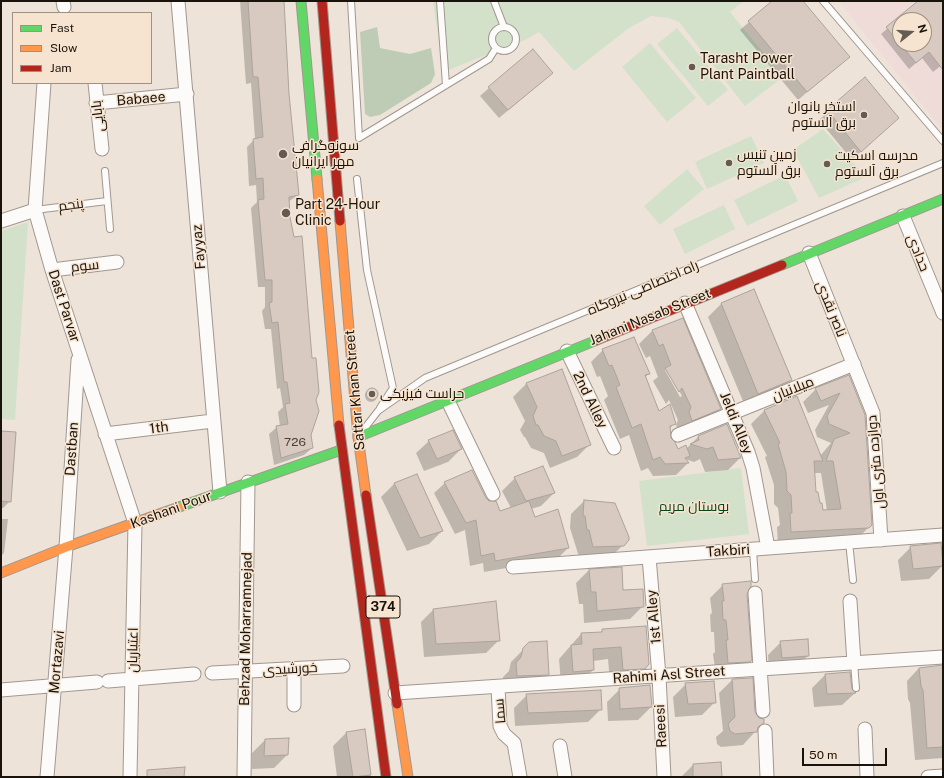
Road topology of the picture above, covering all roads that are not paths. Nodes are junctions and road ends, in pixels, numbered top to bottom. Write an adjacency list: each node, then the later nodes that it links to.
1 (178, 1): 13 (street, Fayyaz)
2 (301, 1): 42 (main road, Sattar Khan Street / 374)
3 (322, 1): 40 (main road, Sattar Khan Street / 374)
4 (351, 1): 12 (lane)
5 (440, 1): 12 (lane)
6 (494, 1): 8 (lane)
7 (823, 1): 15 (lane)
8 (504, 27): 9 (lane); 9 (lane)
9 (496, 48): 12 (lane)
10 (44, 84): 22 (street, Dast Parvar)
11 (95, 84): 14 (street, بابایی)
12 (446, 85)
13 (187, 94): 14 (street, Babaee); 37 (street, Fayyaz)
14 (96, 103): 16 (street, بابایی)
15 (943, 140)
16 (102, 149)
17 (943, 163): 35 (lane, راه اختصاصی نیروگاه)
18 (105, 171): 21 (lane)
19 (357, 179): 35 (lane)
20 (943, 199): 23 (main road, Jahani Nasab Street)
21 (107, 201): 22 (lane, پنجم); 25 (lane)
22 (35, 210): 24 (street); 28 (street, Dast Parvar)
23 (903, 216): 26 (main road, Jahani Nasab Street); 30 (street, حدادی)
24 (1, 221)
25 (110, 229)
26 (809, 253): 29 (main road, Jahani Nasab Street); 33 (street, ناصر نقدی)
27 (117, 262): 28 (street, سوم)
28 (52, 270): 32 (street, Dast Parvar)
29 (685, 303): 31 (main road, Jahani Nasab Street); 36 (street, Jeldi Alley)
30 (943, 313)
31 (567, 351): 34 (main road, Jahani Nasab Street); 41 (street, 2nd Alley)
32 (78, 352): 38 (street, Dast Parvar); 50 (street, Dastban)
33 (854, 364): 36 (street, میلانیان); 48 (street, دوازده متری اول)
34 (447, 399): 40 (main road, Jahani Nasab Street); 45 (street)
35 (378, 411): 40 (lane, راه اختصاصی نیروگاه)
36 (733, 414): 39 (street, میلانیان); 51 (street, Jeldi Alley)
37 (213, 421): 38 (street, 1th); 44 (street, Fayyaz)
38 (105, 434): 46 (street, Dast Parvar)
39 (678, 435)
40 (358, 437): 74 (main road, Sattar Khan Street / 374)
41 (614, 448)
42 (341, 450): 43 (main road, Kashani Pour); 84 (main road, Sattar Khan Street / 374)
43 (248, 482): 44 (main road, Kashani Pour); 65 (street, Behzad Moharramnejad)
44 (220, 492): 46 (main road, Kashani Pour)
45 (493, 494)
46 (135, 523): 50 (main road, Kashani Pour); 69 (street, اعتباریان)
47 (943, 535): 48 (street, Takbiri)
48 (881, 540): 49 (street, Takbiri)
49 (849, 542): 51 (street, Takbiri); 57 (lane)
50 (66, 547): 55 (main road, Kashani Pour); 70 (street, Mortazavi)
51 (768, 548): 52 (street, Takbiri)
52 (753, 550): 53 (street, Takbiri); 56 (lane)
53 (649, 557): 54 (street, Takbiri); 68 (street, 1st Alley)
54 (513, 567)
55 (1, 573)
56 (755, 579)
57 (853, 580)
58 (755, 593): 64 (street)
59 (850, 600): 61 (street)
60 (943, 657): 61 (street, Rahimi Asl Street)
61 (854, 663): 64 (street, Rahimi Asl Street); 72 (lane)
62 (343, 666): 63 (street, خورشیدی)
63 (294, 669): 65 (street, خورشیدی); 75 (street)
64 (760, 669): 68 (street, Rahimi Asl Street); 76 (street)
65 (245, 671): 66 (street, خورشیدی); 83 (street, Behzad Moharramnejad)
66 (212, 673)
67 (194, 674): 69 (street)
68 (659, 676): 71 (street, Rahimi Asl Street); 88 (street, Raeesi)
69 (133, 679): 70 (street); 82 (street, اعتباریان)
70 (55, 686): 73 (street); 81 (street, Mortazavi)
71 (498, 687): 74 (street, Rahimi Asl Street); 86 (street, سما)
72 (856, 688)
73 (1, 690)
74 (395, 694): 85 (main road, Sattar Khan Street / 374)
75 (294, 704)
76 (762, 711)
77 (865, 729): 90 (street)
78 (765, 731): 89 (street)
79 (560, 746): 87 (street)
80 (943, 776): 91 (street)
81 (47, 777)
82 (130, 777)
83 (244, 777)
84 (386, 777)
85 (408, 777)
86 (520, 777)
87 (565, 777)
88 (664, 777)
89 (767, 777)
90 (867, 777)
91 (928, 777)

